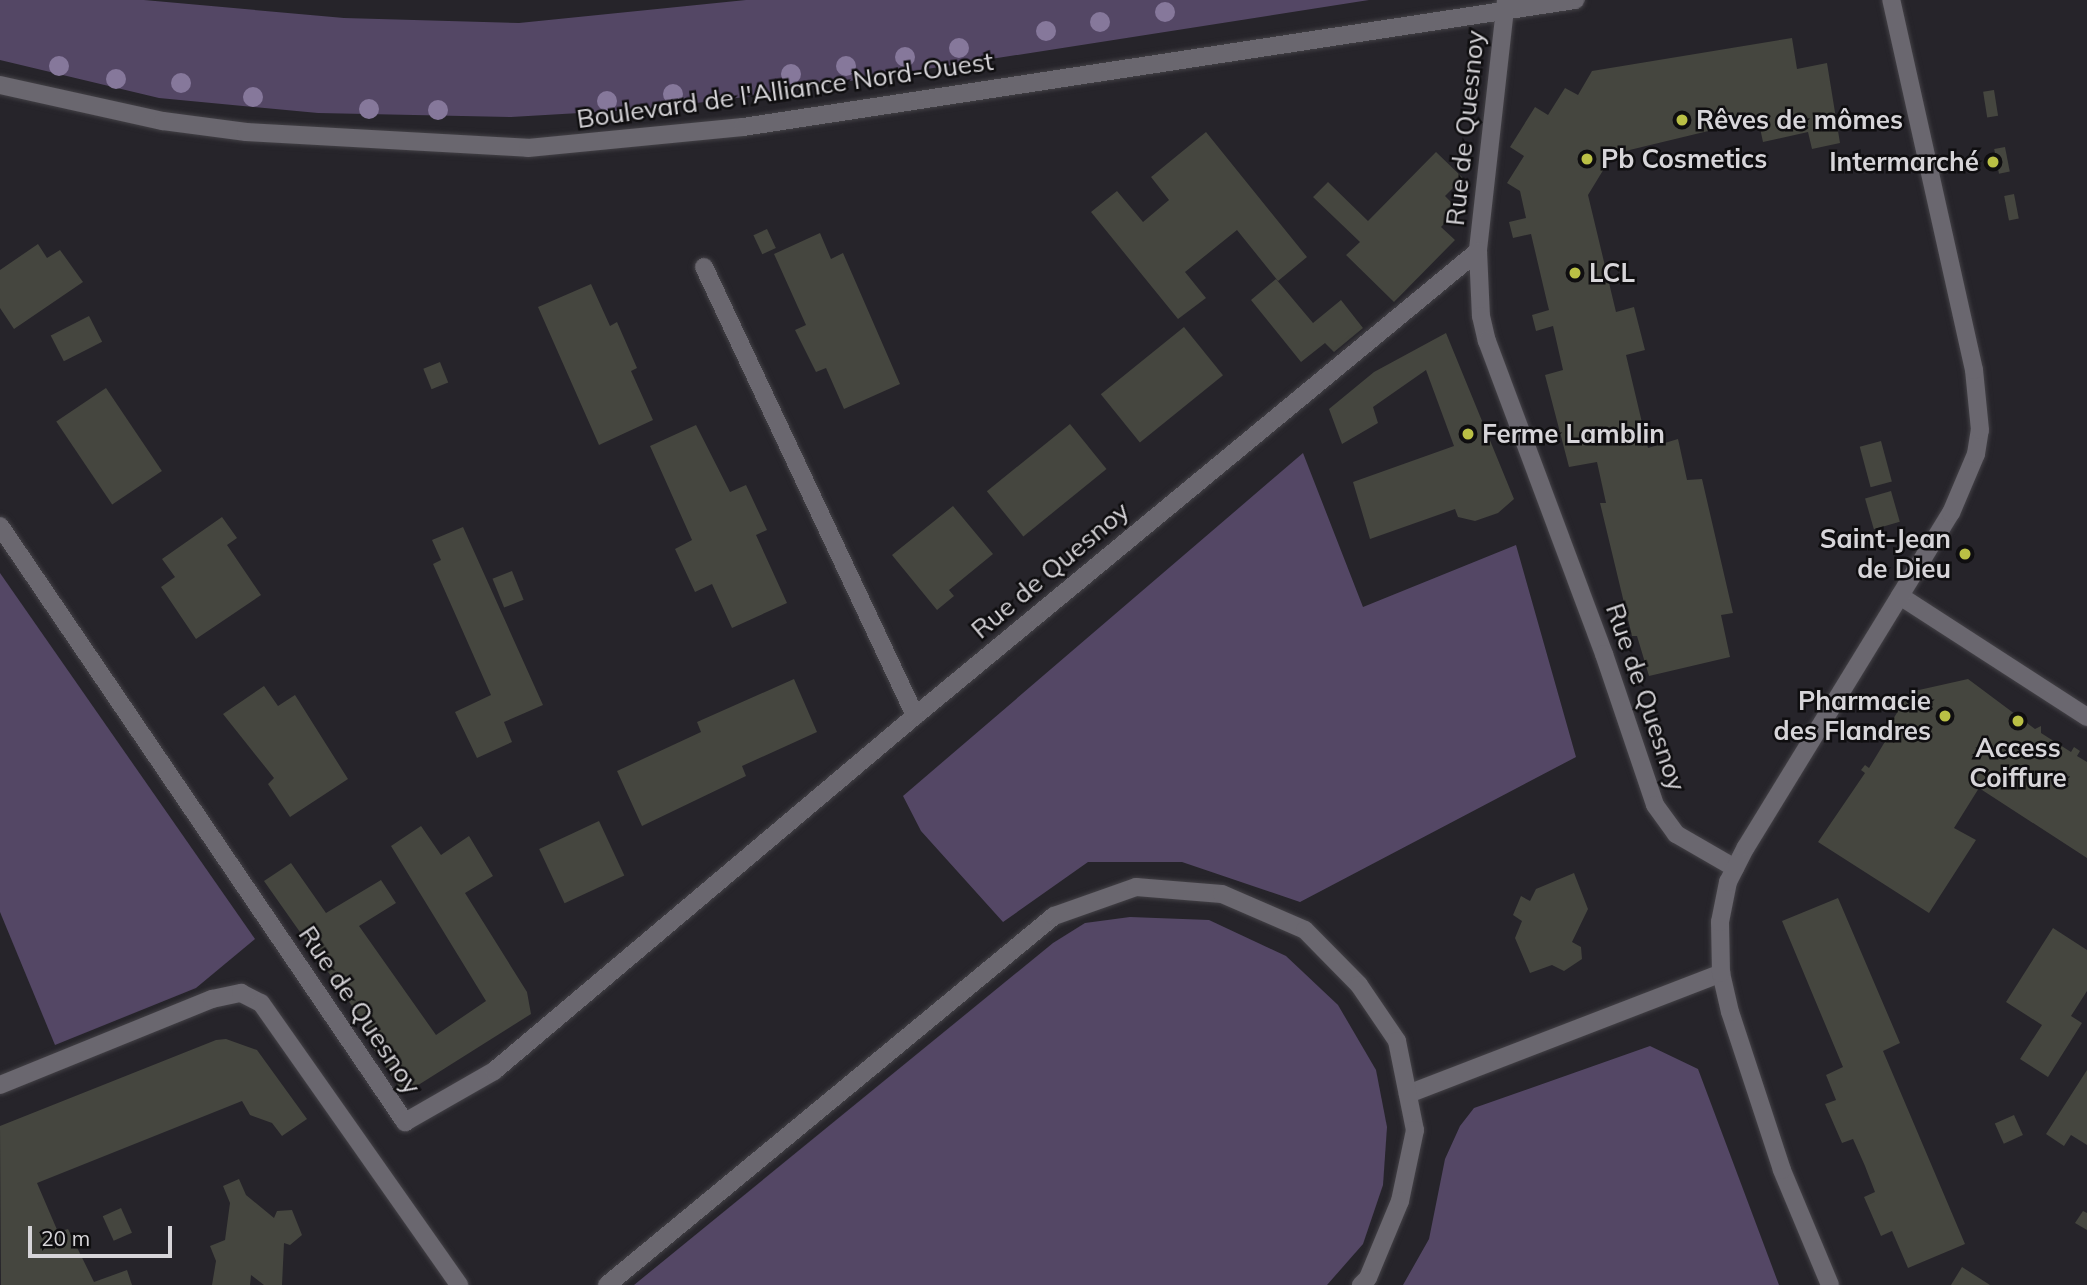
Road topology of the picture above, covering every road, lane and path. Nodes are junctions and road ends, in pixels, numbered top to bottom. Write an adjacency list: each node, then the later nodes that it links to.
1 (1575, 0): 3 (street, Boulevard de l'Alliance Nord-Ouest)
2 (1891, 0): 8 (street)
3 (1505, 5): 4 (street, Boulevard de l'Alliance Nord-Ouest); 5 (street, Rue de Quesnoy)
4 (0, 85)
5 (1478, 251): 9 (street, Rue de Quesnoy); 11 (street, Rue de Quesnoy)
6 (704, 267): 9 (street)
7 (0, 526): 9 (street, Rue de Quesnoy)
8 (1900, 596): 10 (street); 11 (street)
9 (915, 716)
10 (2087, 717)
11 (1735, 868): 12 (street)
12 (1721, 973): 14 (street); 18 (street)
13 (0, 1085): 15 (street)
14 (1408, 1094): 16 (street); 17 (street)
15 (459, 1285)
16 (607, 1285)
17 (1360, 1285)
18 (1830, 1285)

